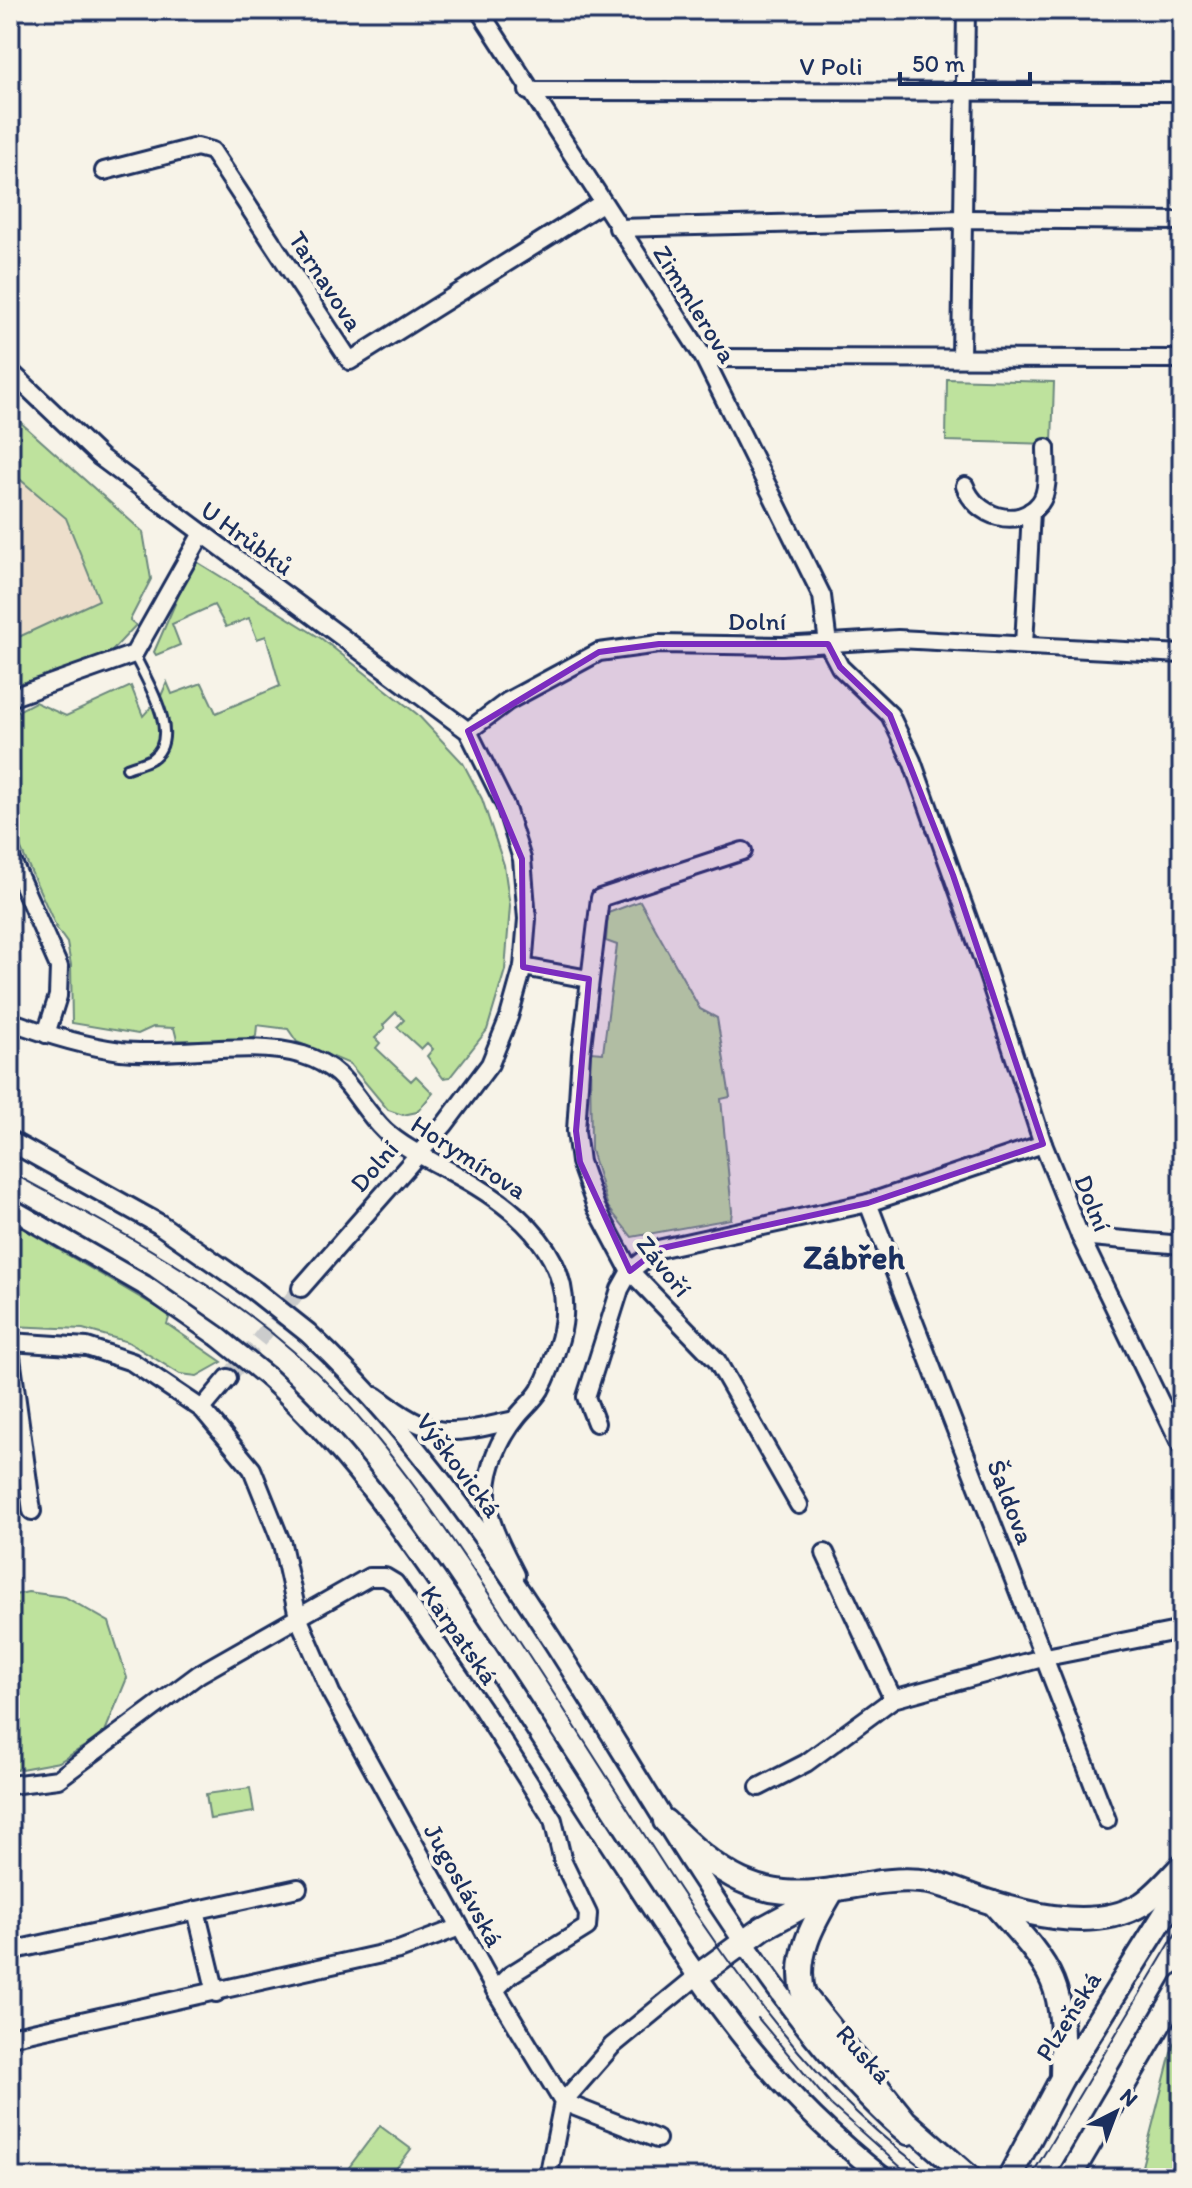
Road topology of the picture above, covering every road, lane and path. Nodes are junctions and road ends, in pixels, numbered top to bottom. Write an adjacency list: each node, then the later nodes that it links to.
1 (479, 10): 4 (street, Zimmlerova)
2 (966, 10): 3 (street)
3 (967, 89): 4 (street, V Poli); 5 (street, V Poli); 8 (street)
4 (528, 91): 7 (street, Zimmlerova)
5 (1182, 92)
6 (104, 171): 7 (street, Tarnavova)
7 (602, 203): 10 (street, Zimmlerova)
8 (962, 219): 9 (street); 10 (street); 12 (street)
9 (1182, 221)
10 (618, 228): 11 (street, Zimmlerova)
11 (704, 358): 12 (street); 19 (street, Zimmlerova)
12 (961, 358): 13 (street)
13 (1182, 359)
14 (10, 371): 18 (street, U Hrůbků)
15 (1046, 448): 17 (street)
16 (965, 486): 17 (street)
17 (1031, 511): 20 (street)
18 (201, 535): 21 (street); 24 (street, U Hrůbků)
19 (828, 644): 20 (street); 24 (street, Dolní); 33 (street, Dolní)
20 (1024, 645): 22 (street)
21 (134, 654): 23 (street); 25 (lane)
22 (1182, 654)
23 (10, 698)
24 (468, 731): 28 (street, Dolní)
25 (127, 768)
26 (743, 851): 29 (street, Závoří)
27 (10, 856): 31 (street)
28 (523, 967): 29 (street); 34 (street, Dolní)
29 (589, 979): 39 (street, Závoří)
30 (10, 1021): 31 (street, Horymírova)
31 (46, 1034): 34 (street, Horymírova)
32 (10, 1141): 44 (street, Výškovická, bridge)
33 (1043, 1144): 35 (street); 37 (street, Dolní)
34 (417, 1153): 40 (street, Dolní); 46 (street, Horymírova)
35 (868, 1203): 39 (street); 55 (street, Šaldova)
36 (10, 1208): 70 (street, bridge)
37 (1080, 1236): 38 (street); 48 (street, Dolní)
38 (1182, 1245)
39 (630, 1271): 47 (street); 49 (street, Závoří)
40 (301, 1288)
41 (10, 1342): 45 (street, Jugoslávská)
42 (10, 1350): 50 (street)
43 (228, 1378): 45 (street)
44 (363, 1385): 46 (street); 52 (street, Výškovická)
45 (202, 1409): 53 (street, Jugoslávská)
46 (514, 1420): 52 (street, Horymírova)
47 (596, 1423)
48 (1182, 1447)
49 (799, 1505)
50 (32, 1511)
51 (825, 1553): 56 (street)
52 (535, 1616): 60 (street, Výškovická)
53 (298, 1617): 57 (street, Karpatská); 67 (street, Jugoslávská); 72 (street, Karpatská)
54 (1182, 1630): 55 (street)
55 (1046, 1657): 56 (street); 59 (street, Šaldova)
56 (893, 1699): 58 (street)
57 (10, 1785)
58 (759, 1787)
59 (1107, 1820)
60 (665, 1821): 64 (main road); 68 (street, Výškovická)
61 (1182, 1866): 65 (main road)
62 (1182, 1887): 75 (main road, Plzeňská)
63 (298, 1888): 66 (street)
64 (833, 1890): 65 (main road); 68 (main road); 80 (main road)
65 (993, 1903): 75 (main road)
66 (196, 1910): 69 (street); 73 (street)
67 (460, 1927): 72 (street, Jugoslávská); 73 (street)
68 (743, 1943): 70 (main road); 80 (street, Ruská)
69 (10, 1951)
70 (696, 1977): 76 (street); 79 (street)
71 (1182, 1985): 82 (main road)
72 (495, 1990): 76 (street, Jugoslávská)
73 (216, 1993): 74 (street)
74 (10, 2037)
75 (1062, 2078): 81 (main road, Plzeňská)
76 (563, 2102): 77 (street); 78 (street)
77 (657, 2139)
78 (548, 2178)
79 (884, 2178)
80 (969, 2178)
81 (1009, 2178)
82 (1069, 2178)

